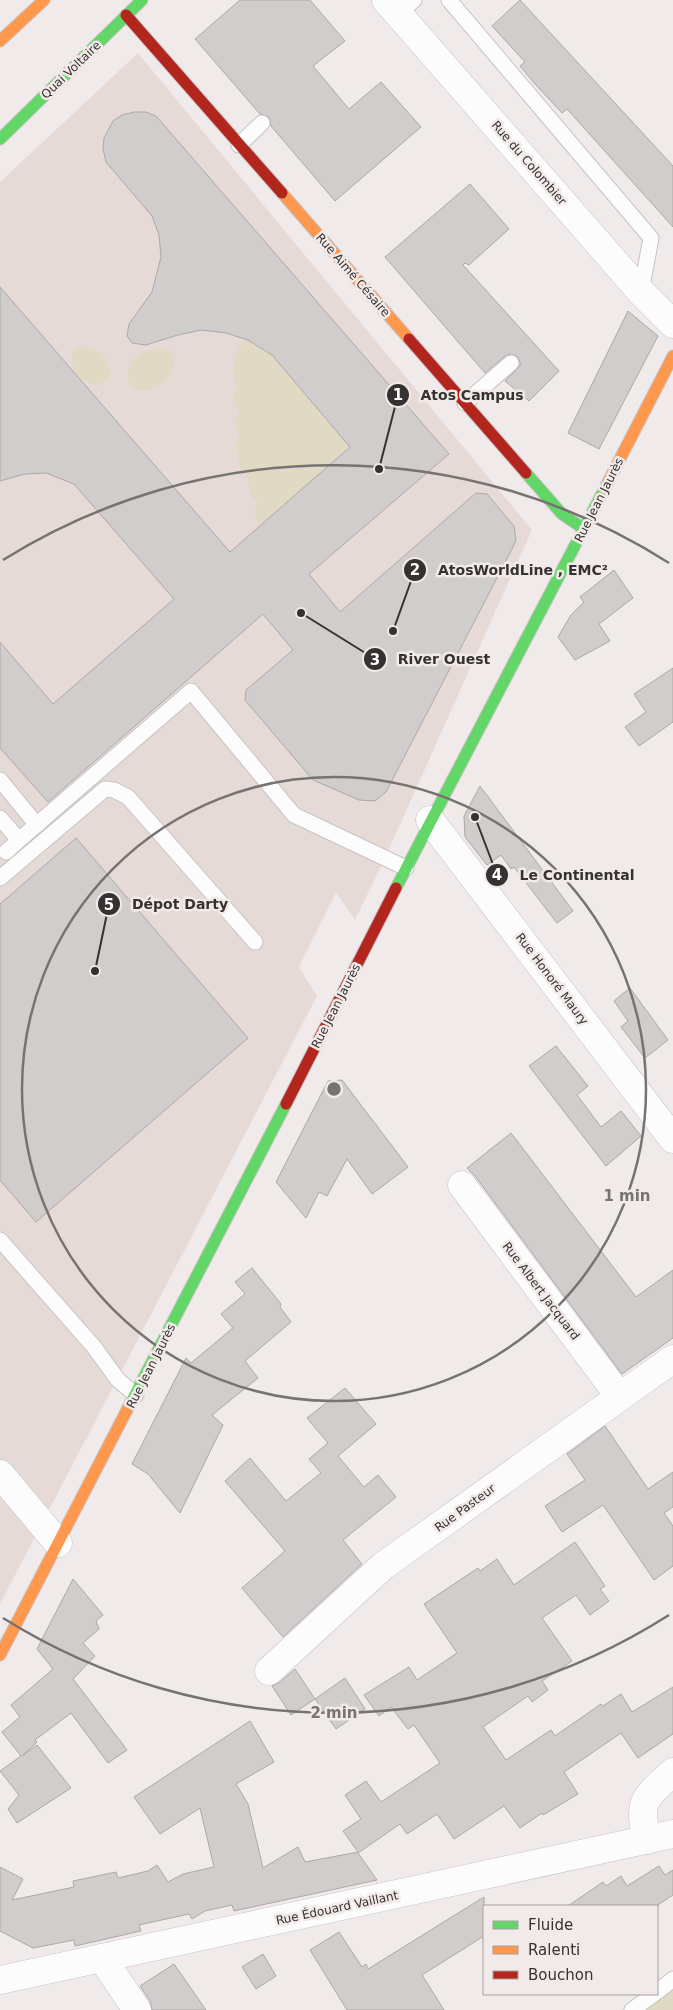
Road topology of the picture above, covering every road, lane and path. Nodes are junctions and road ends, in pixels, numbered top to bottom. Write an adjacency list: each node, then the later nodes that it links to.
1 (44, 0): 6 (street)
2 (142, 0): 5 (street, Quai Voltaire)
3 (449, 0): 10 (lane)
4 (399, 5): 10 (street, Rue du Colombier)
5 (126, 16): 8 (street, Quai Voltaire); 9 (street, Rue Aimé Césaire)
6 (0, 41)
7 (262, 123): 9 (lane)
8 (0, 140)
9 (239, 146): 14 (street, Rue Aimé Césaire)
10 (641, 292): 11 (street, Rue du Colombier)
11 (673, 324)
12 (673, 356): 15 (street, Rue Jean Jaurès)
13 (510, 363): 14 (lane)
14 (465, 403): 15 (street, Rue Aimé Césaire)
15 (584, 529): 18 (street, Rue Jean Jaurès)
16 (0, 780): 19 (lane)
17 (0, 818): 20 (lane)
18 (430, 820): 22 (street, Rue Jean Jaurès); 25 (street, Rue Honoré Maury)
19 (38, 825): 20 (lane); 22 (lane)
20 (19, 840): 21 (lane)
21 (6, 852)
22 (406, 868): 29 (street, Rue Jean Jaurès)
23 (0, 878): 24 (lane)
24 (255, 942)
25 (673, 1138)
26 (462, 1185): 30 (street, Rue Albert Jacquard)
27 (0, 1240): 29 (lane)
28 (673, 1359): 30 (street, Rue Pasteur)
29 (136, 1395): 32 (street, Rue Jean Jaurès)
30 (620, 1397): 34 (street, Rue Pasteur)
31 (0, 1474): 32 (street)
32 (58, 1543): 33 (street, Rue Jean Jaurès)
33 (0, 1655)
34 (269, 1671)
35 (673, 1772): 37 (street)
36 (673, 1834): 37 (street, Rue Édouard Vaillant)
37 (646, 1840): 38 (street, Rue Édouard Vaillant)
38 (102, 1958): 40 (street, Rue Édouard Vaillant); 43 (street)
39 (673, 1979): 41 (lane)
40 (0, 1980)
41 (658, 1991)
42 (652, 1995): 44 (lane)
43 (137, 2010)
44 (632, 2010)

